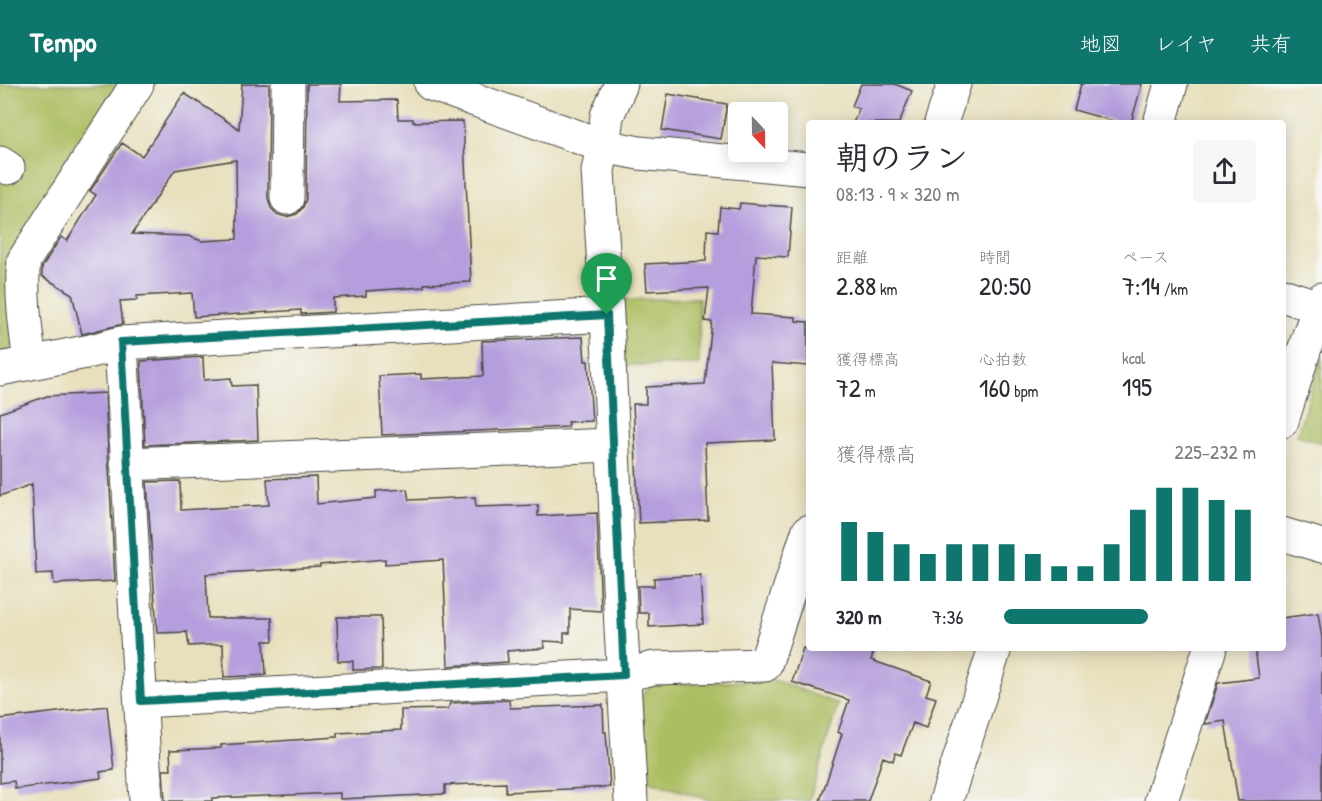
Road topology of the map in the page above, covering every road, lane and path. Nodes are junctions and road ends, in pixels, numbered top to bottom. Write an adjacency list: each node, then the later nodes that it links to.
1 (137, 84): 16 (street)
2 (288, 84): 11 (street)
3 (431, 84): 9 (street)
4 (621, 84): 9 (street)
5 (954, 84): 7 (street)
6 (1171, 84): 8 (street)
7 (942, 120)
8 (1161, 120)
9 (603, 146): 10 (street); 14 (street)
10 (806, 169)
11 (287, 198)
12 (1286, 296): 13 (street)
13 (1321, 305): 17 (street)
14 (607, 315): 15 (street); 18 (street)
15 (121, 342): 16 (street); 19 (street)
16 (15, 366)
17 (1286, 408)
18 (613, 445): 19 (street); 25 (street)
19 (127, 464): 26 (street)
20 (1286, 535): 22 (street)
21 (806, 538): 25 (street)
22 (1322, 546)
23 (994, 651): 29 (street)
24 (1209, 651): 30 (street)
25 (624, 675): 26 (street); 28 (street)
26 (141, 701): 27 (street)
27 (146, 801)
28 (631, 801)
29 (946, 801)
30 (1161, 801)

